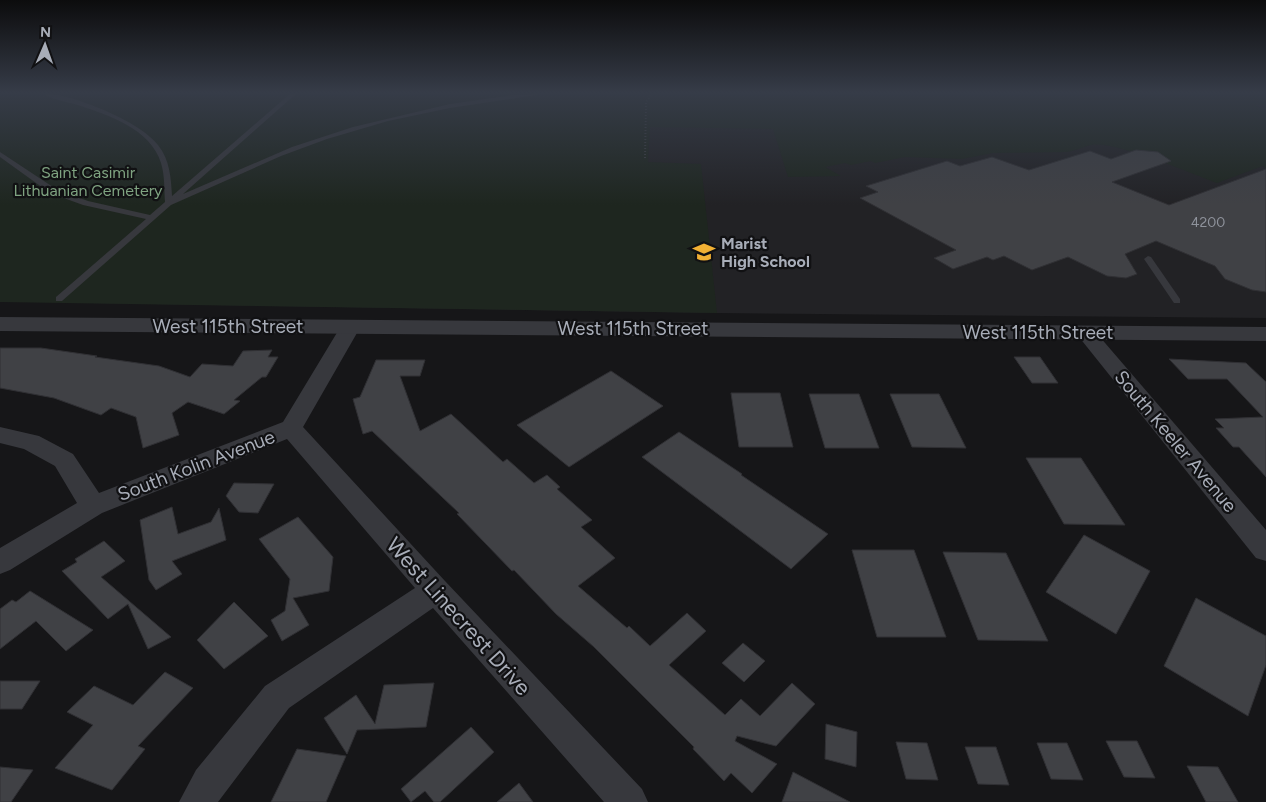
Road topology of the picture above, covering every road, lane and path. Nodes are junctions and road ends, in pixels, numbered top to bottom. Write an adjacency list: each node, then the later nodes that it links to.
1 (138, 130): 7 (lane)
2 (251, 130): 7 (lane)
3 (351, 130): 7 (lane)
4 (645, 130): 6 (path)
5 (0, 154): 8 (lane)
6 (645, 158)
7 (169, 203): 8 (lane)
8 (153, 218): 10 (lane)
9 (1148, 259): 11 (lane)
10 (59, 300)
11 (1177, 301)
12 (0, 324): 13 (street, West 115th Street)
13 (351, 326): 14 (street, West 115th Street); 16 (street, South Kolin Avenue)
14 (1086, 332): 15 (street, West 115th Street); 19 (street, South Keeler Avenue)
15 (1266, 334)
16 (291, 428): 18 (street, South Kolin Avenue); 21 (street, West Linecrest Drive)
17 (0, 435): 18 (street)
18 (93, 506): 20 (street, South Kolin Avenue)
19 (1266, 550)
20 (0, 562)
21 (435, 590): 22 (street); 23 (street, West Linecrest Drive)
22 (198, 802)
23 (628, 802)

